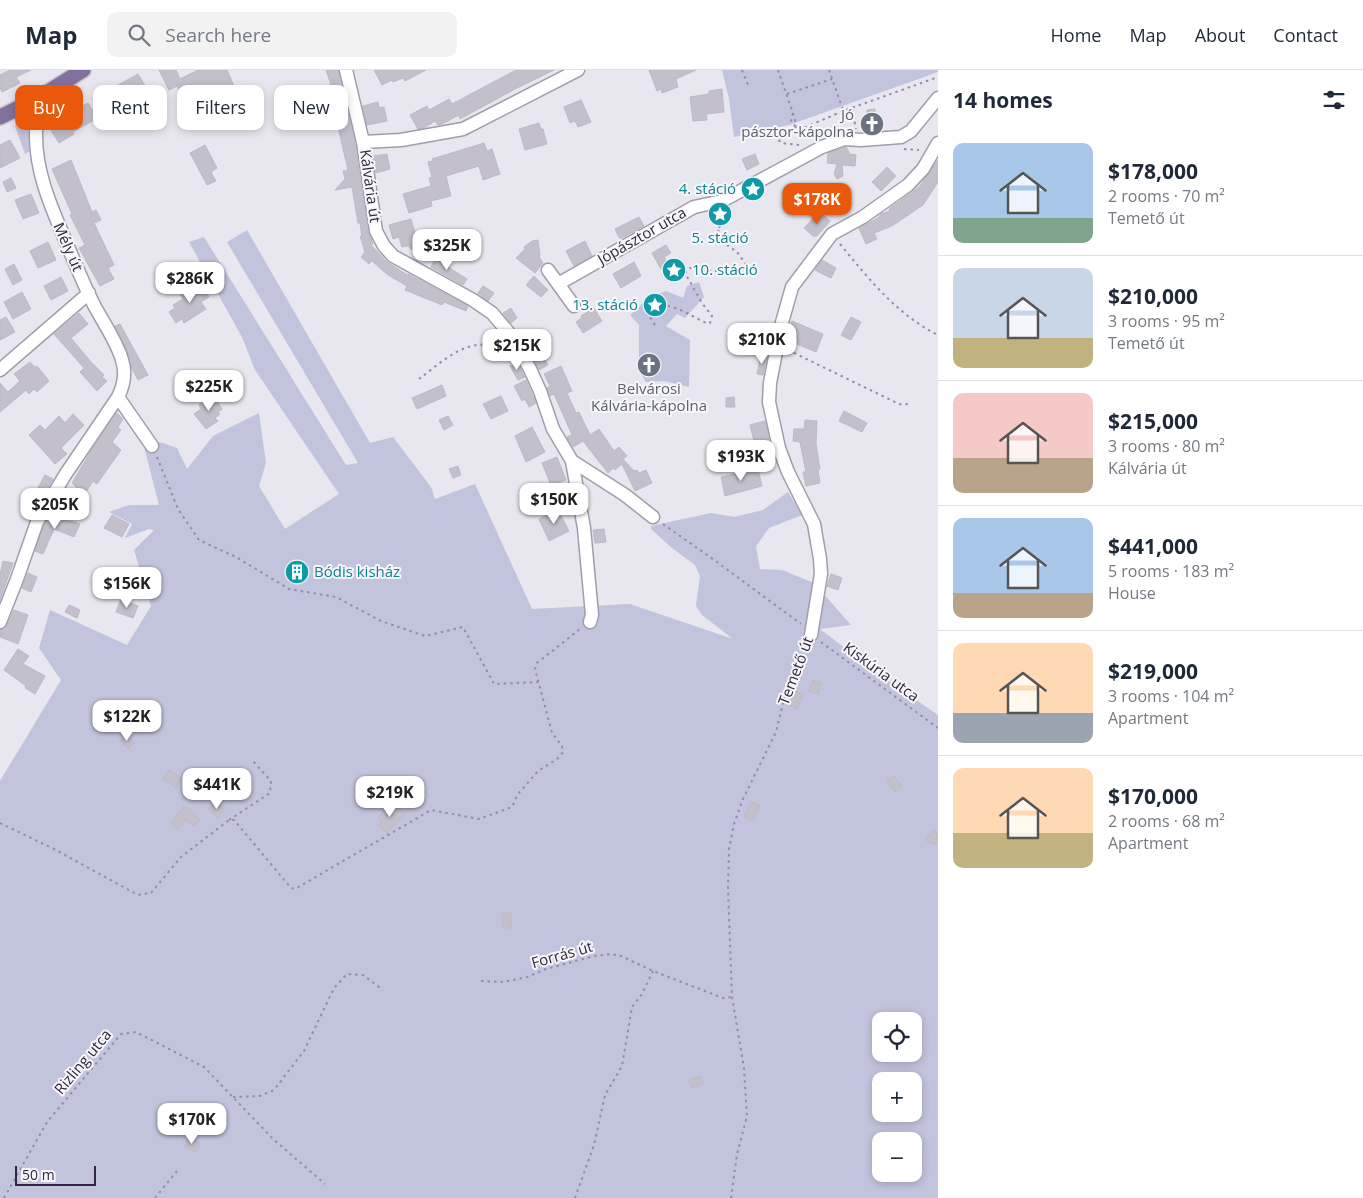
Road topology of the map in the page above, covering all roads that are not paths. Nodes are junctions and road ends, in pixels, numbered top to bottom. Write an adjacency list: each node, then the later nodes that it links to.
1 (83, 70): 4 (main road)
2 (346, 70): 9 (street, Kálvária út)
3 (578, 70): 9 (street)
4 (59, 85)
5 (938, 98): 12 (street, Jópásztor utca)
6 (15, 110): 7 (main road)
7 (0, 117)
8 (36, 130): 13 (street, Mély út)
9 (363, 142): 18 (street, Kálvária út)
10 (938, 143): 22 (street, Temető út)
11 (548, 270): 12 (street)
12 (558, 284): 14 (street)
13 (89, 293): 15 (street); 16 (street, Mély út)
14 (574, 306)
15 (0, 370)
16 (118, 396): 17 (street); 21 (street, Mély út)
17 (152, 446)
18 (572, 461): 19 (street, Kálvária út); 20 (street, Kálvária út)
19 (653, 517)
20 (591, 618)
21 (0, 622)
22 (811, 635)

